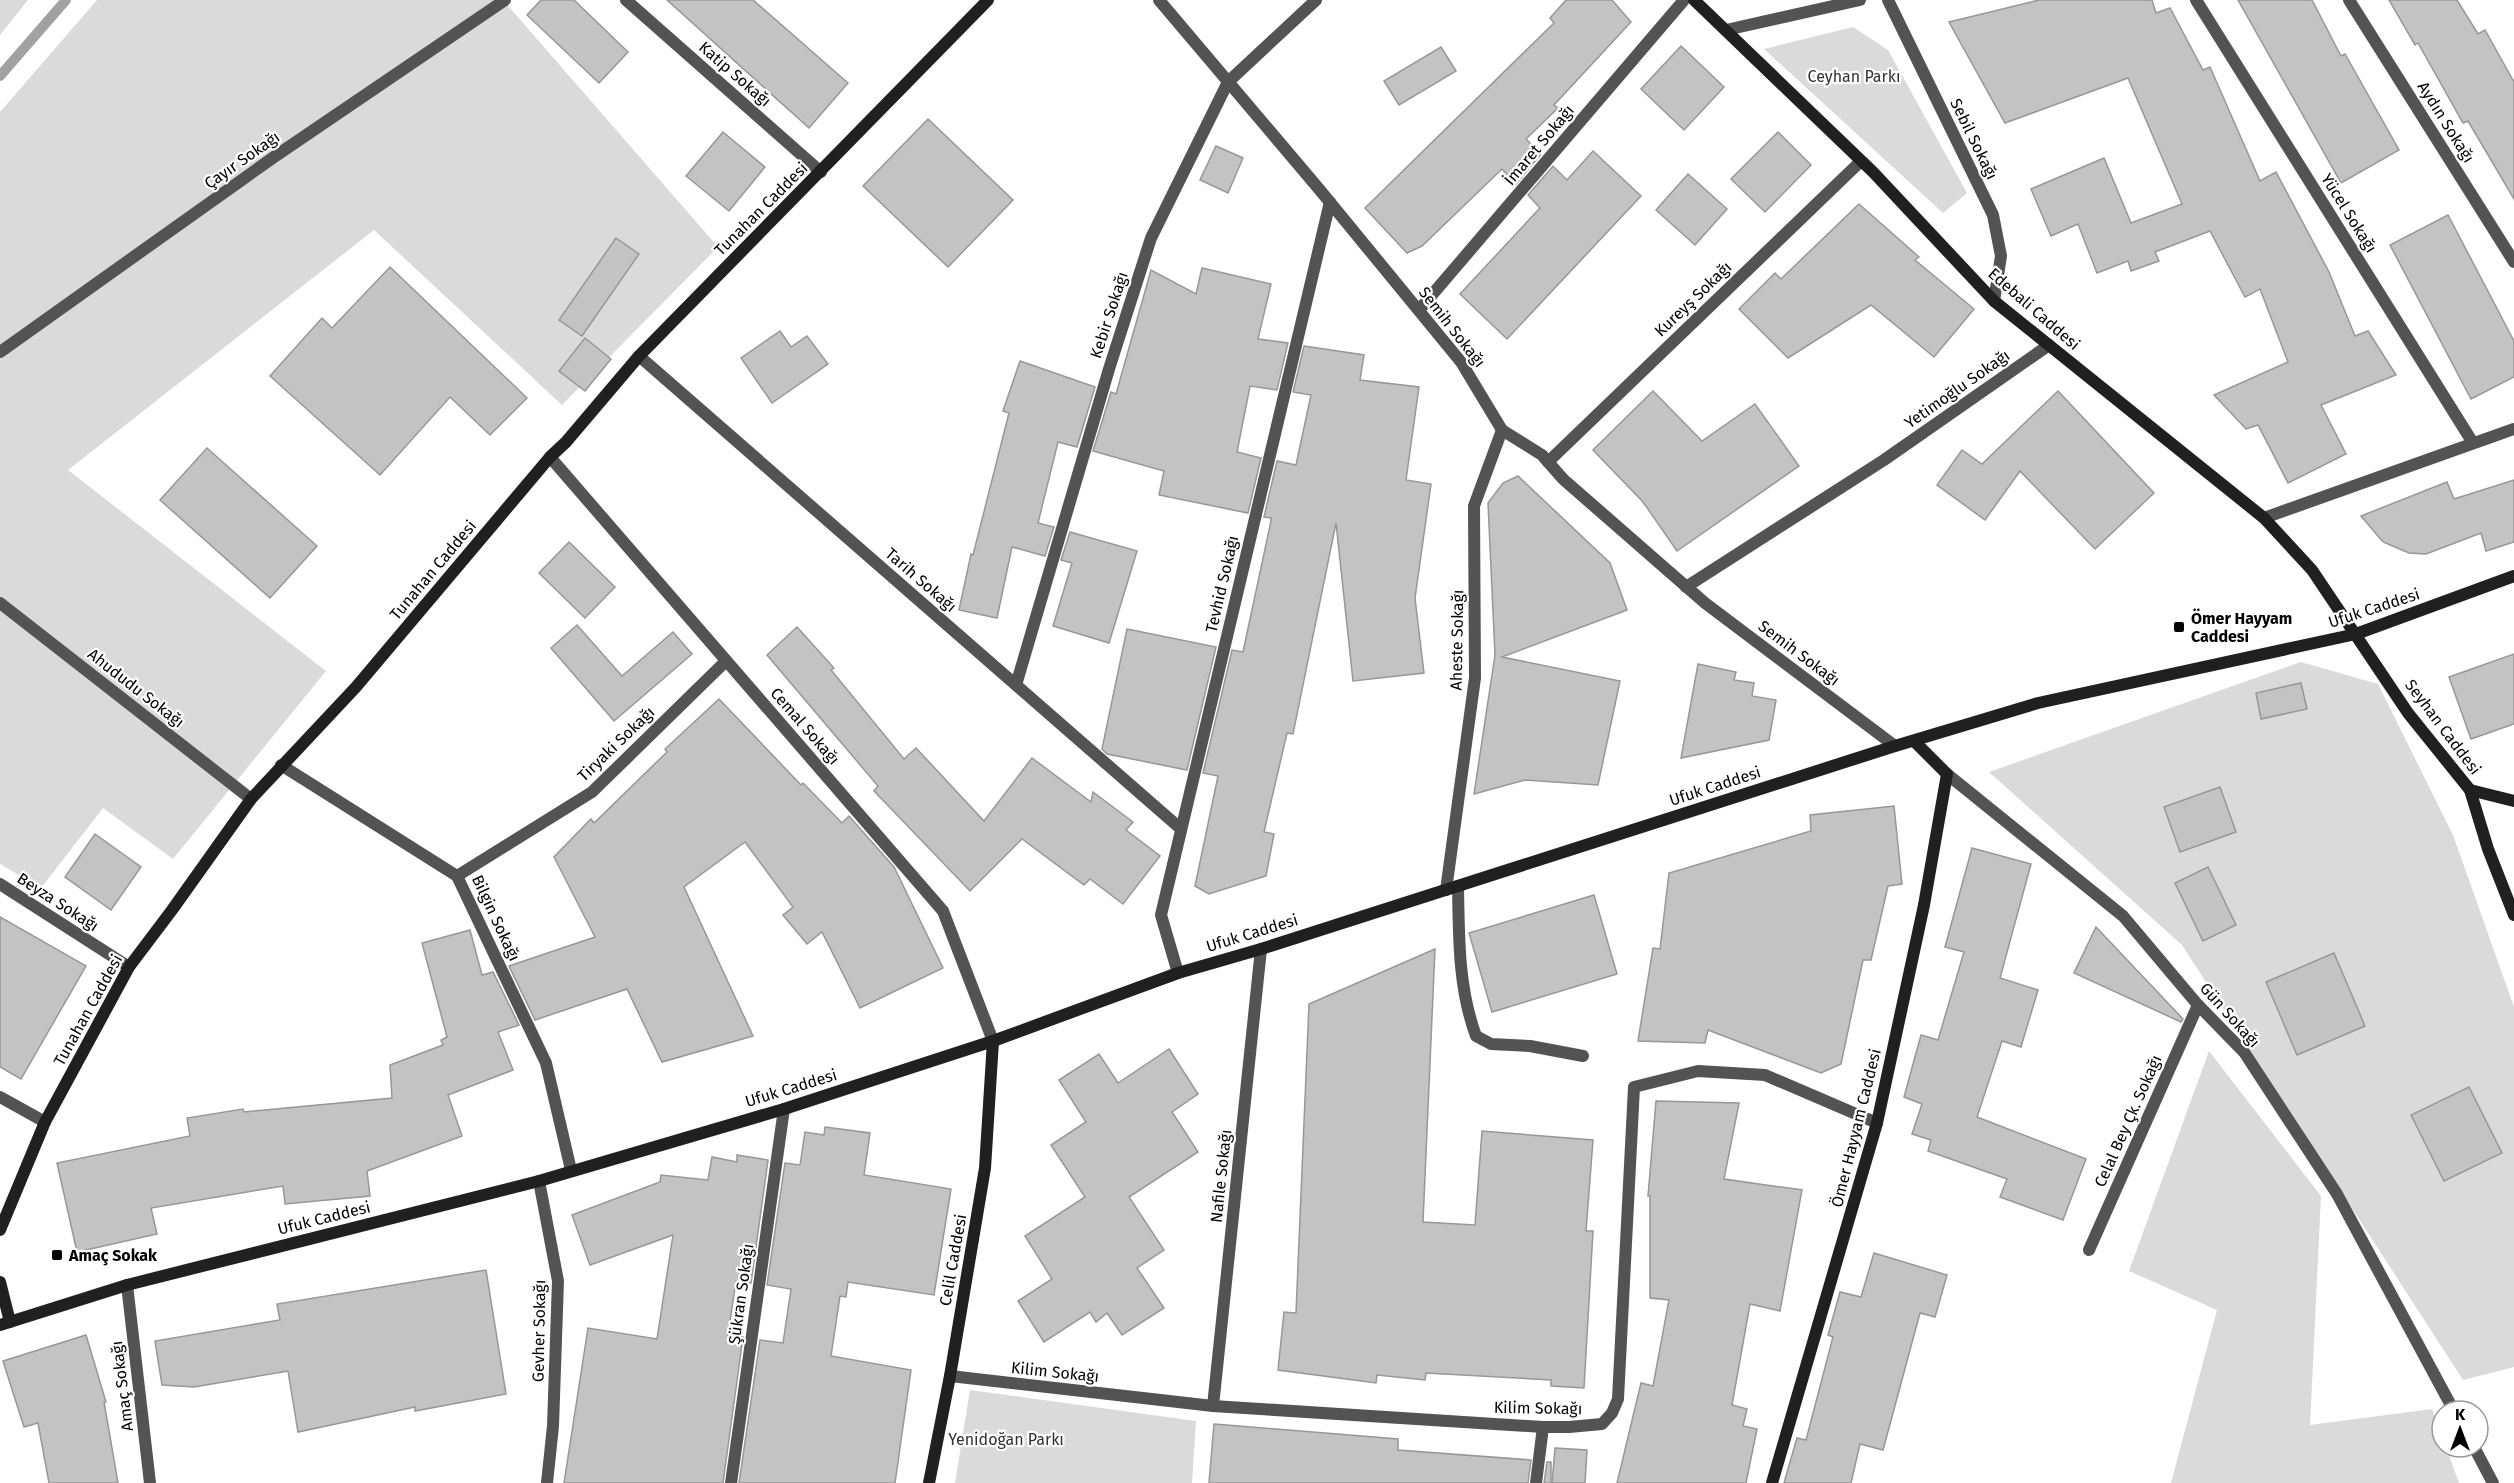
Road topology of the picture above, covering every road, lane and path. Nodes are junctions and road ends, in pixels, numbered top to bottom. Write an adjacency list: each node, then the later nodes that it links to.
1 (505, 0): 21 (street, Çayır Sokağı)
2 (626, 0): 15 (street, Katip Sokağı)
3 (988, 0): 15 (street, Tunahan Caddesi)
4 (1159, 0): 13 (street, Semih Sokağı)
5 (1316, 0): 13 (street, Kebir Sokağı)
6 (1684, 0): 19 (street, İmaret Sokağı)
7 (1694, 0): 12 (street, Edebali Caddesi)
8 (1860, 0): 12 (street)
9 (1888, 0): 18 (street, Sebil Sokağı)
10 (2196, 0): 25 (street, Yücel Sokağı)
11 (2349, 0): 17 (street, Aydın Sokağı)
12 (1726, 30): 14 (street, Edebali Caddesi)
13 (1228, 82): 16 (street, Semih Sokağı); 34 (street, Kebir Sokağı)
14 (1861, 161): 18 (street, Edebali Caddesi); 27 (street, Kureyş Sokağı)
15 (821, 172): 22 (street, Tunahan Caddesi)
16 (1330, 202): 19 (street, Semih Sokağı); 42 (street, Tevhid Sokağı)
17 (2514, 262)
18 (1994, 301): 20 (street, Edebali Caddesi)
19 (1419, 310): 24 (street, Semih Sokağı)
20 (2049, 345): 28 (street, Edebali Caddesi); 30 (street, Yetimoğlu Sokağı)
21 (0, 352)
22 (639, 356): 26 (street, Tunahan Caddesi); 34 (street, Tarih Sokağı)
23 (2514, 429): 25 (street)
24 (1502, 430): 27 (street, Semih Sokağı); 46 (street, Aheste Sokağı)
25 (2473, 443): 28 (street)
26 (550, 457): 33 (street, Cemal Sokağı); 37 (street, Tunahan Caddesi)
27 (1548, 462): 30 (street, Semih Sokağı)
28 (2264, 518): 32 (street, Edebali Caddesi)
29 (2514, 576): 32 (street, Ufuk Caddesi)
30 (1686, 587): 36 (street, Semih Sokağı)
31 (0, 603): 40 (street, Ahududu Sokağı)
32 (2356, 634): 35 (street, Ufuk Caddesi); 39 (street, Seyhan Caddesi)
33 (726, 661): 43 (street, Tiryaki Sokağı); 52 (street, Cemal Sokağı)
34 (1016, 685): 42 (street, Tarih Sokağı)
35 (1914, 741): 36 (street, Ufuk Caddesi); 38 (street, Gün Sokağı)
36 (1895, 746): 45 (street, Ufuk Caddesi)
37 (281, 765): 40 (street, Tunahan Caddesi); 43 (street, Bilgin Sokağı)
38 (1947, 774): 51 (street, Gün Sokağı); 57 (street, Ömer Hayyam Caddesi)
39 (2470, 790): 41 (street); 47 (street, Seyhan Caddesi)
40 (251, 799): 49 (street, Tunahan Caddesi)
41 (2514, 801)
42 (1181, 829): 50 (street, Tevhid Sokağı)
43 (457, 876): 58 (street, Bilgin Sokağı)
44 (0, 884): 49 (street, Beyza Sokağı)
45 (1458, 886): 46 (street, Ufuk Caddesi); 53 (street)
46 (1446, 890): 48 (street, Ufuk Caddesi)
47 (2514, 915)
48 (1261, 949): 50 (street, Ufuk Caddesi); 67 (street, Nafile Sokağı)
49 (129, 967): 56 (street, Tunahan Caddesi)
50 (1178, 973): 52 (street, Ufuk Caddesi)
51 (2198, 1005): 61 (street, Celal Bey Çk. Sokağı); 66 (street, Gün Sokağı)
52 (993, 1041): 55 (street, Ufuk Caddesi); 65 (street, Celil Caddesi)
53 (1583, 1056)
54 (0, 1097): 56 (street)
55 (784, 1109): 58 (street, Ufuk Caddesi); 72 (street, Şükran Sokağı)
56 (45, 1122): 60 (street, Tunahan Caddesi)
57 (1877, 1123): 68 (street, Kilim Sokağı); 75 (street, Ömer Hayyam Caddesi)
58 (571, 1170): 59 (street, Ufuk Caddesi)
59 (539, 1180): 63 (street, Ufuk Caddesi); 71 (street, Gevher Sokağı)
60 (0, 1230)
61 (2089, 1250)
62 (0, 1282): 64 (street)
63 (126, 1285): 64 (street, Ufuk Caddesi); 70 (street, Amaç Sokağı)
64 (5, 1324)
65 (950, 1376): 67 (street, Kilim Sokağı); 73 (street, Celil Caddesi)
66 (2448, 1399)
67 (1213, 1406): 68 (street, Kilim Sokağı)
68 (1543, 1427): 74 (street)
69 (2480, 1459): 76 (street)
70 (150, 1483)
71 (547, 1483)
72 (731, 1483)
73 (929, 1483)
74 (1536, 1483)
75 (1772, 1483)
76 (2493, 1483)

